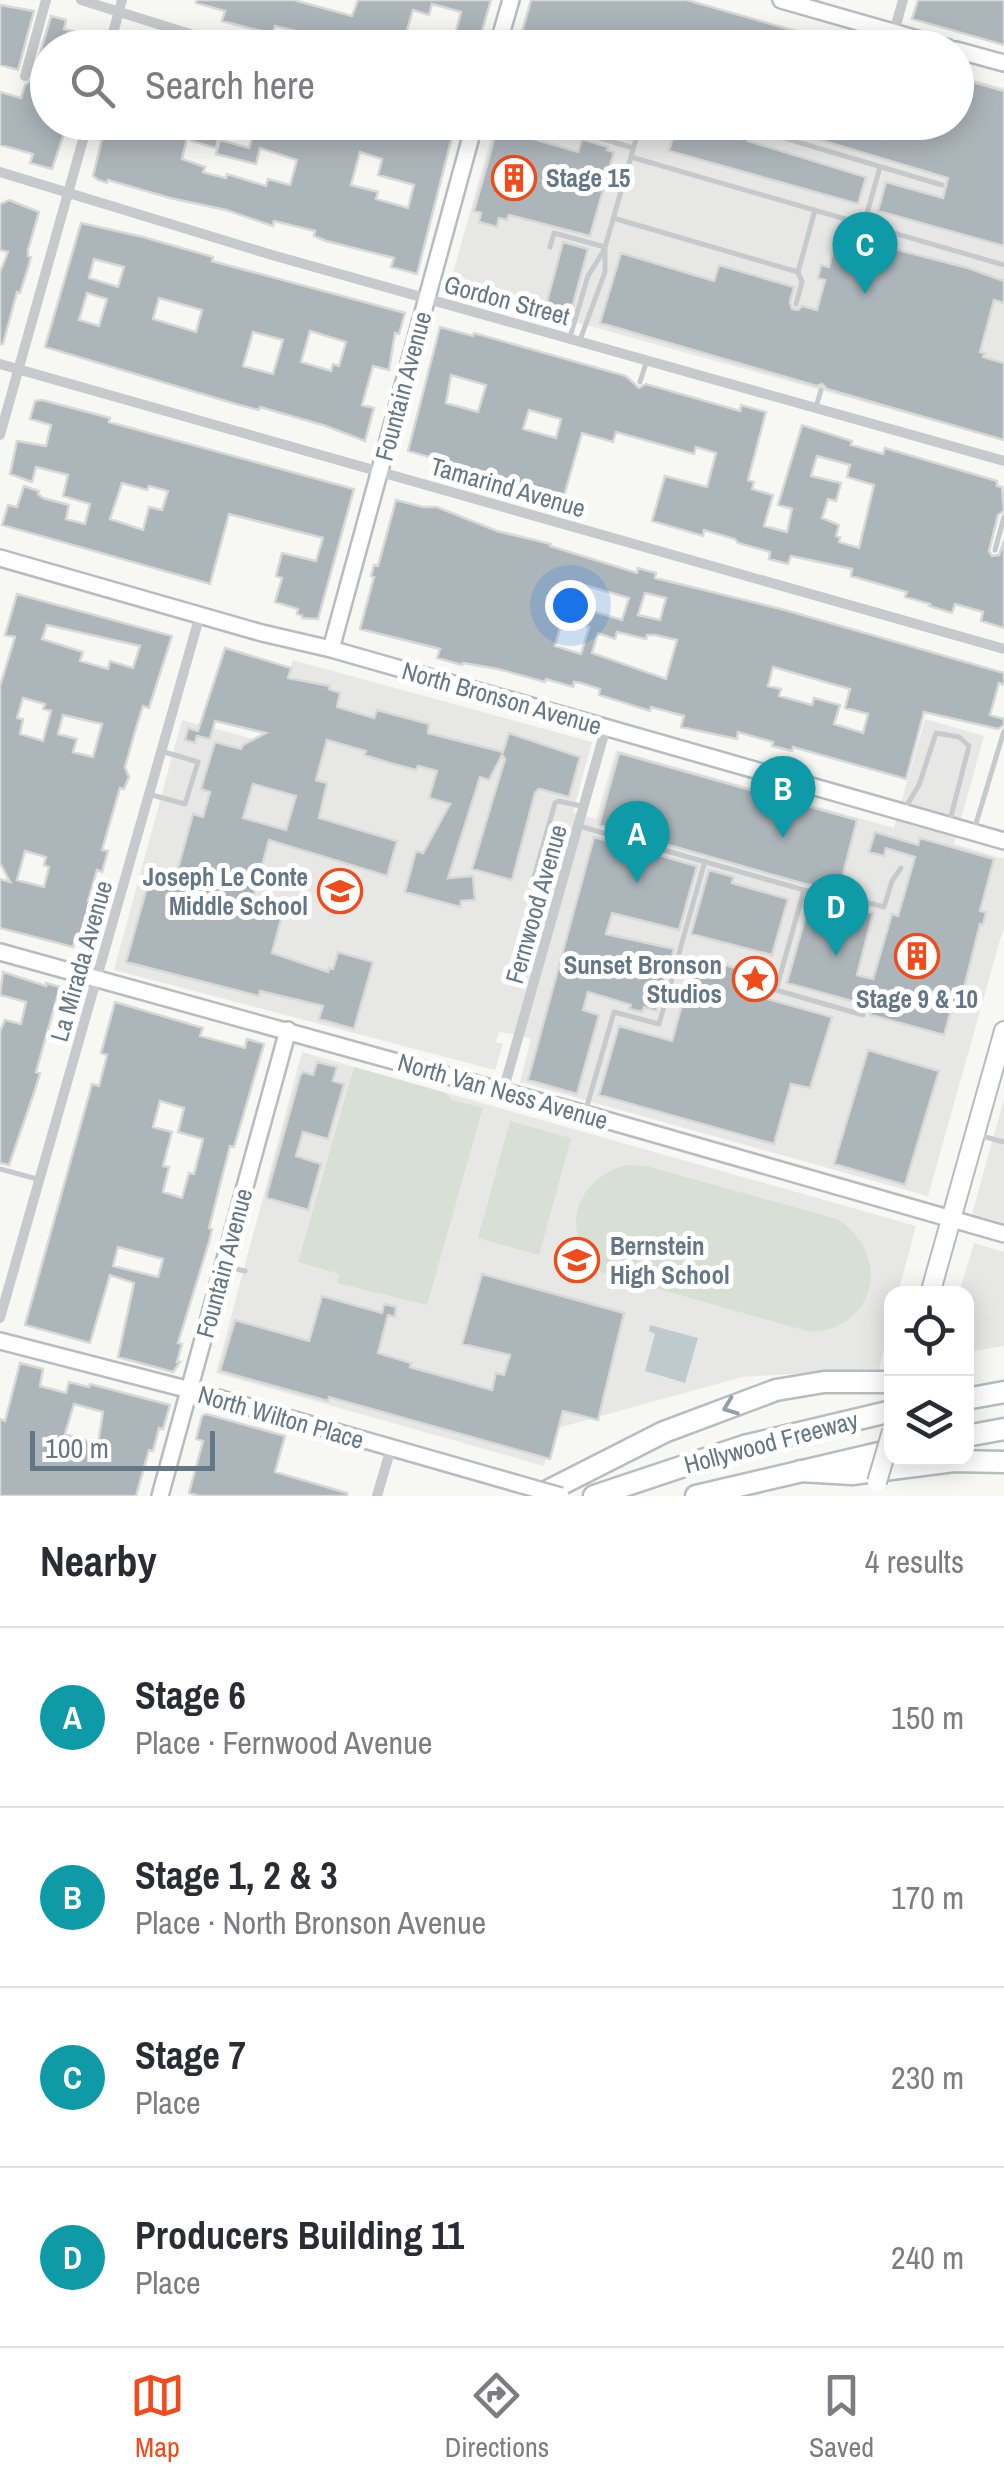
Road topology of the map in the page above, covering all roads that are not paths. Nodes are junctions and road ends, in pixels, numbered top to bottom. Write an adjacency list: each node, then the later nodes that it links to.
1 (46, 0): 7 (street)
2 (80, 0): 6 (street)
3 (511, 0): 10 (street)
4 (780, 0): 11 (street)
5 (903, 0): 12 (street)
6 (121, 5): 8 (street); 9 (street)
7 (37, 30)
8 (114, 30)
9 (187, 30)
10 (502, 30)
11 (887, 30)
12 (895, 30)
13 (30, 55): 16 (street)
14 (974, 55): 15 (street)
15 (1004, 63)
16 (24, 76)
17 (83, 140): 27 (street)
18 (471, 140): 35 (street, Fountain Avenue)
19 (607, 140): 22 (lane)
20 (635, 140): 22 (lane)
21 (790, 140): 24 (lane)
22 (633, 148): 23 (lane)
23 (630, 157): 28 (lane); 29 (lane)
24 (880, 167): 26 (lane); 30 (lane)
25 (0, 172): 27 (street, Gordon Street)
26 (942, 185)
27 (69, 192): 35 (street, Gordon Street); 40 (street)
28 (815, 210): 30 (lane); 34 (lane)
29 (613, 218): 32 (lane); 34 (lane)
30 (864, 224): 33 (lane)
31 (550, 246): 32 (lane)
32 (605, 247): 37 (lane); 37 (lane)
33 (1004, 265)
34 (798, 272): 36 (lane)
35 (427, 299): 37 (street, Gordon Street); 46 (street, Fountain Avenue)
36 (796, 304)
37 (574, 340): 38 (street, Gordon Street)
38 (646, 360): 41 (lane); 43 (street, Gordon Street)
39 (0, 364): 40 (street, Tamarind Avenue)
40 (18, 370): 44 (street); 46 (street, Tamarind Avenue)
41 (640, 382)
42 (821, 390): 43 (lane)
43 (816, 408): 45 (street, Gordon Street)
44 (0, 435)
45 (1004, 461)
46 (380, 471): 51 (street, Fountain Avenue); 52 (street, Tamarind Avenue)
47 (1004, 518): 48 (lane)
48 (995, 550)
49 (1, 562): 50 (street, North Bronson Avenue)
50 (200, 615): 51 (street, North Bronson Avenue); 55 (street, La Mirada Avenue)
51 (331, 649): 53 (street, North Bronson Avenue)
52 (1004, 650)
53 (606, 728): 57 (street, Fernwood Avenue); 58 (street, North Bronson Avenue)
54 (1004, 731): 61 (lane)
55 (162, 752): 56 (street, La Mirada Avenue); 56 (lane)
56 (149, 794): 68 (street, La Mirada Avenue)
57 (584, 807): 60 (street, Fernwood Avenue); 65 (lane)
58 (902, 812): 59 (street, North Bronson Avenue); 59 (lane)
59 (948, 825): 61 (street, North Bronson Avenue)
60 (578, 826): 63 (lane); 73 (street, Fernwood Avenue)
61 (973, 832): 62 (street, North Bronson Avenue)
62 (1004, 841)
63 (705, 861): 66 (lane); 74 (lane)
64 (901, 868): 66 (lane)
65 (533, 881)
66 (804, 890): 69 (lane)
67 (0, 952): 68 (street, North Van Ness Avenue)
68 (97, 978): 70 (street, North Van Ness Avenue); 78 (street, La Mirada Avenue)
69 (863, 1016)
70 (288, 1030): 73 (street, North Van Ness Avenue); 81 (street, Fountain Avenue)
71 (1004, 1031): 72 (main road)
72 (998, 1074): 75 (main road)
73 (503, 1091): 74 (street, North Van Ness Avenue)
74 (585, 1114): 79 (street, North Van Ness Avenue)
75 (974, 1134): 76 (lane); 79 (main road)
76 (1004, 1142)
77 (0, 1169): 78 (lane)
78 (40, 1180): 84 (street, La Mirada Avenue)
79 (950, 1220): 80 (street, North Van Ness Avenue); 83 (main road)
80 (1004, 1234)
81 (224, 1266): 82 (lane); 87 (street, Fountain Avenue)
82 (246, 1271)
83 (932, 1286)
84 (0, 1318)
85 (0, 1342): 87 (street, North Wilton Place)
86 (884, 1382): 98 (highway, one-way to 98)
87 (190, 1390): 93 (street, North Wilton Place); 100 (street, Fountain Avenue)
88 (1004, 1392): 89 (highway)
89 (974, 1397)
90 (884, 1413): 103 (highway, Hollywood Freeway)
91 (1004, 1428): 92 (highway)
92 (974, 1434)
93 (391, 1448): 98 (street, North Wilton Place); 101 (street)
94 (884, 1452): 97 (highway, Hollywood Freeway)
95 (884, 1461): 99 (main road, bridge)
96 (1004, 1462): 97 (highway)
97 (800, 1471): 104 (highway, Hollywood Freeway)
98 (530, 1490): 102 (street, North Wilton Place, bridge)
99 (876, 1491)
100 (160, 1496)
101 (377, 1496)
102 (561, 1496)
103 (594, 1496)
104 (696, 1496)

